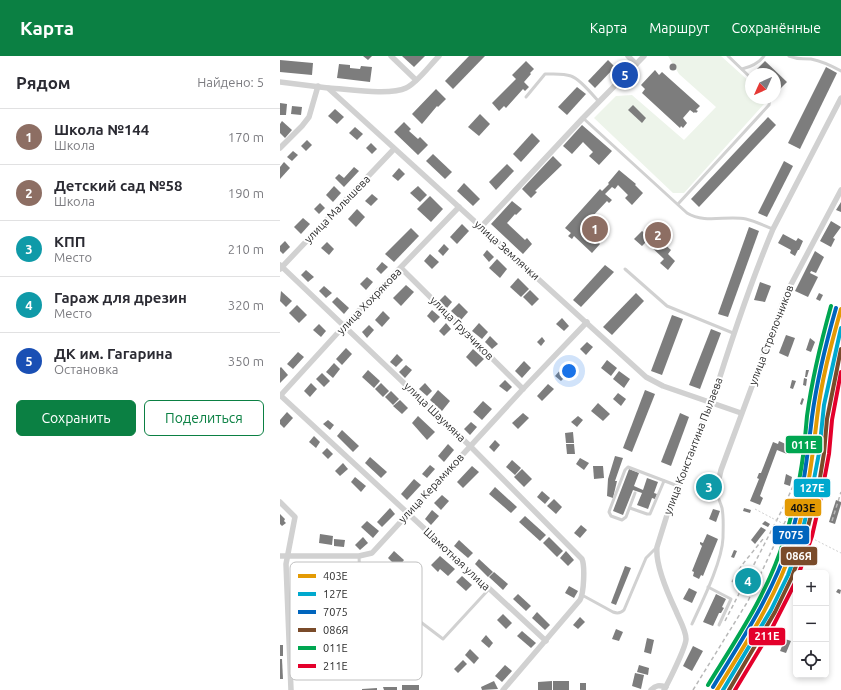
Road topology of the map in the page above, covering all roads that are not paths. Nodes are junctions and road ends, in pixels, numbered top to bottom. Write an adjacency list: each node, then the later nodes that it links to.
1 (391, 56): 12 (street)
2 (439, 56): 12 (street)
3 (628, 56): 8 (street)
4 (644, 56): 8 (street)
5 (728, 56): 9 (lane)
6 (764, 56): 9 (lane)
7 (789, 56): 10 (lane)
8 (636, 64): 18 (street)
9 (742, 69): 11 (lane)
10 (841, 71)
11 (745, 72)
12 (416, 80): 15 (street)
13 (280, 82): 14 (street)
14 (318, 86): 15 (street); 21 (street)
15 (328, 88): 22 (street, улица Землячки)
16 (526, 97): 18 (lane)
17 (841, 98): 27 (street, улица Константина Пылаева)
18 (599, 102): 20 (street)
19 (769, 104): 24 (lane)
20 (583, 118): 24 (lane); 26 (street)
21 (280, 148)
22 (394, 149): 25 (street, улица Землячки); 28 (street, улица Малышева)
23 (841, 190): 37 (street, улица Стрелочников)
24 (678, 204): 27 (lane)
25 (459, 207): 26 (street, улица Землячки); 29 (street, улица Хохрякова)
26 (481, 227): 31 (street, улица Землячки)
27 (773, 229): 33 (street, улица Константина Пылаева)
28 (281, 267): 32 (street, улица Шаумяна)
29 (401, 268): 32 (street, улица Хохрякова); 34 (street, улица Грузчиков)
30 (625, 269): 33 (lane)
31 (587, 322): 34 (street, улица Керамиков); 36 (street, улица Землячки)
32 (344, 326): 35 (street, улица Хохрякова); 38 (street, улица Шаумяна)
33 (733, 333): 36 (street, улица Константина Пылаева)
34 (523, 389): 38 (street, улица Керамиков)
35 (280, 395): 45 (street, Шамотная улица)
36 (712, 402): 37 (street, улица Землячки); 40 (street, улица Константина Пылаева)
37 (741, 413): 41 (street, улица Стрелочников)
38 (470, 446): 45 (street, улица Керамиков); 53 (street, улица Шаумяна)
39 (664, 480): 40 (lane); 44 (lane); 44 (lane)
40 (678, 486): 46 (street, улица Константина Пылаева)
41 (717, 487): 51 (lane)
42 (636, 493): 44 (lane)
43 (280, 502): 48 (street)
44 (630, 508)
45 (408, 513): 49 (street, улица Керамиков); 52 (street, Шамотная улица)
46 (657, 547): 53 (lane); 60 (street, улица Константина Пылаева)
47 (280, 556): 48 (street, улица Керамиков)
48 (288, 556): 49 (street, улица Керамиков); 58 (street)
49 (359, 556): 50 (lane)
50 (359, 562)
51 (708, 587): 55 (lane); 56 (lane)
52 (490, 588): 54 (lane); 57 (street, Шамотная улица)
53 (582, 595): 57 (street)
54 (422, 623)
55 (692, 624)
56 (719, 625)
57 (546, 641): 62 (street)
58 (290, 665)
59 (291, 680): 61 (street)
60 (665, 688): 63 (street)
61 (291, 690)
62 (504, 690)
63 (651, 690)

